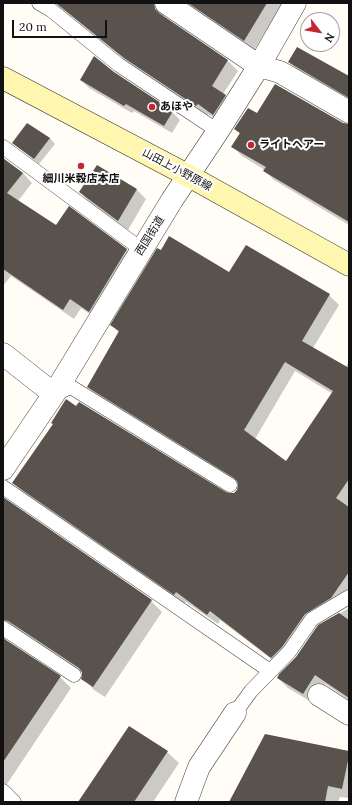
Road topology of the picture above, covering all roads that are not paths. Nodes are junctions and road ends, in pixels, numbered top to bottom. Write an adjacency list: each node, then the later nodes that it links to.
1 (40, 3): 7 (lane)
2 (166, 3): 4 (street)
3 (295, 3): 4 (street, 西国街道)
4 (260, 66): 6 (street); 7 (street, 西国街道)
5 (3, 78): 9 (main road, 山田上小野原線)
6 (349, 112)
7 (218, 131): 9 (street, 西国街道)
8 (3, 147): 10 (lane)
9 (188, 176): 10 (street, 西国街道); 11 (main road, 山田上小野原線)
10 (141, 249): 13 (street, 西国街道)
11 (349, 265)
12 (3, 354): 13 (street)
13 (54, 394): 14 (street, 西国街道); 15 (lane)
14 (3, 469)
15 (230, 485)
16 (3, 487): 19 (lane)
17 (349, 597): 19 (lane)
18 (3, 628): 20 (lane)
19 (270, 671): 22 (lane)
20 (74, 675)
21 (319, 695): 23 (street)
22 (235, 713): 26 (street)
23 (349, 714)
24 (3, 791): 25 (lane)
25 (14, 802)
26 (186, 802)

